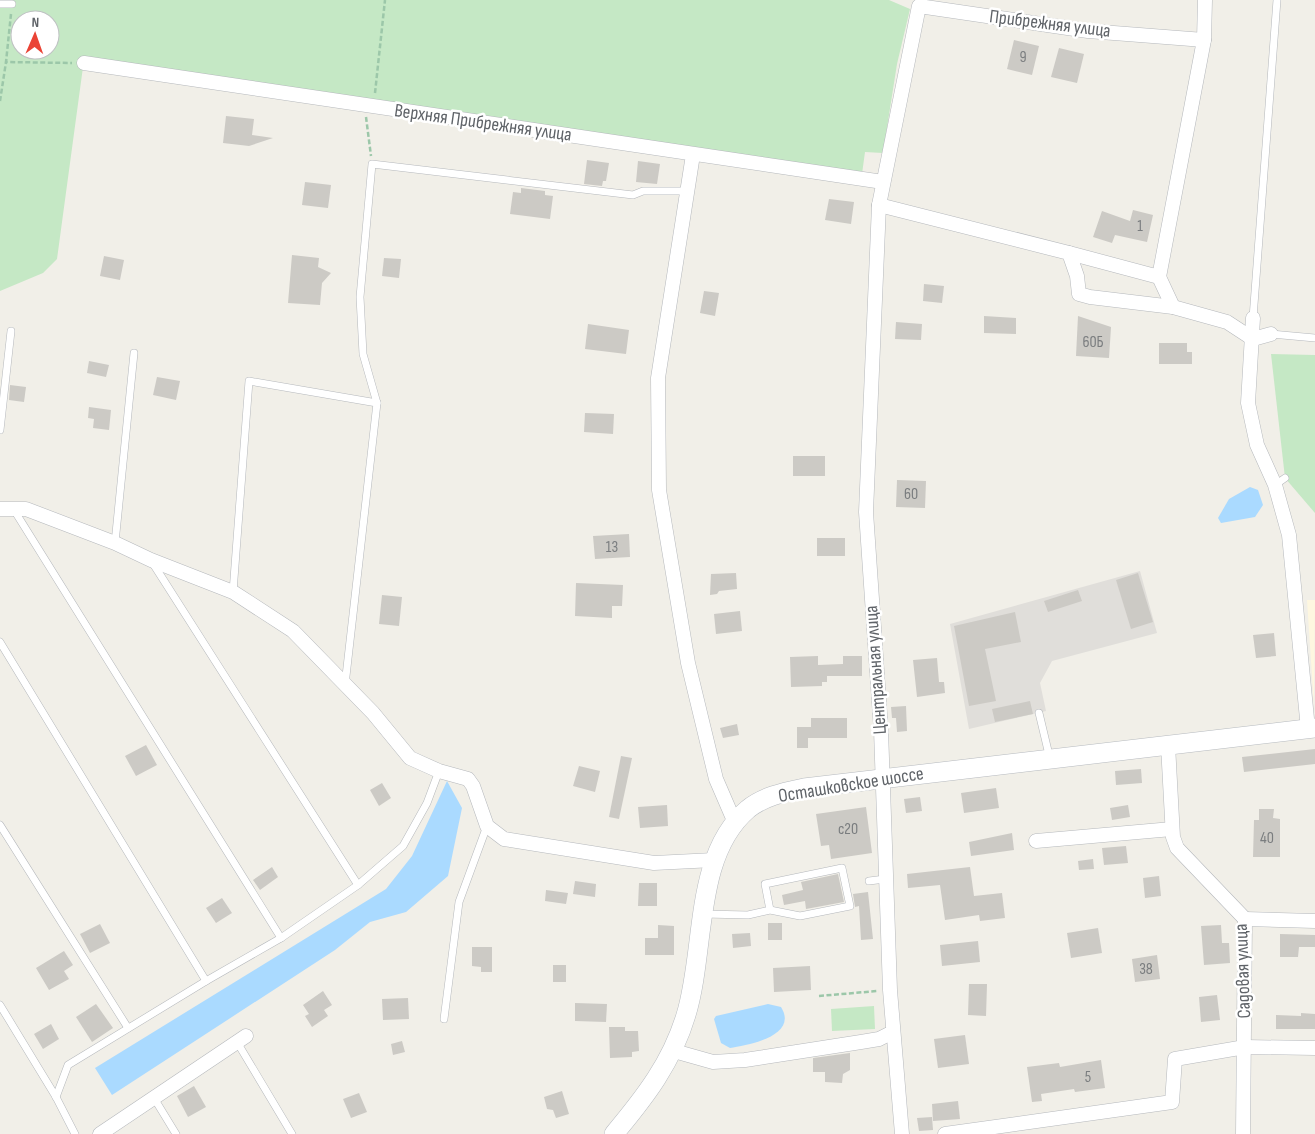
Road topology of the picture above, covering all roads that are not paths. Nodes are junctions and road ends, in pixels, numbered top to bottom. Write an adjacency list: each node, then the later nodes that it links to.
1 (1205, 0): 5 (street)
2 (1278, 0): 14 (lane)
3 (0, 4): 4 (lane)
4 (12, 4)
5 (1204, 40): 8 (street, Прибрежняя улица); 12 (street)
6 (84, 63): 8 (street, Верхняя Прибрежняя улица)
7 (692, 161): 9 (street)
8 (883, 182): 10 (street, Прибрежняя улица)
9 (688, 191): 20 (lane); 34 (street)
10 (879, 205): 11 (street); 33 (street, Центральная улица)
11 (1068, 253): 12 (street); 13 (street)
12 (1159, 277): 13 (street)
13 (1173, 307): 18 (street)
14 (1253, 318): 18 (street)
15 (11, 331): 21 (lane)
16 (1271, 334): 17 (lane); 18 (street)
17 (1315, 338)
18 (1253, 340): 29 (street)
19 (134, 353): 23 (lane)
20 (377, 403): 25 (lane); 27 (lane)
21 (0, 430)
22 (7, 509): 23 (street); 47 (lane)
23 (115, 543): 24 (street)
24 (151, 560): 25 (street); 42 (lane)
25 (233, 592): 27 (street)
26 (0, 642): 48 (lane)
27 (345, 686): 32 (street)
28 (1039, 713): 31 (lane)
29 (1311, 728): 30 (main road, Осташковское шоссе)
30 (1168, 746): 31 (main road, Осташковское шоссе); 37 (street, Садовая улица)
31 (1050, 759): 33 (main road, Осташковское шоссе)
32 (439, 771): 36 (street); 42 (lane)
33 (882, 779): 34 (main road, Осташковское шоссе); 40 (street, Центральная улица)
34 (735, 823): 39 (main road, Осташковское шоссе)
35 (0, 825): 51 (lane)
36 (487, 826): 39 (street); 50 (lane)
37 (1172, 829): 38 (street); 45 (street, Садовая улица)
38 (1036, 841)
39 (714, 860): 44 (main road, Осташковское шоссе)
40 (886, 879): 41 (lane); 52 (street, Центральная улица)
41 (869, 881)
42 (358, 885): 47 (lane)
43 (770, 910): 43 (lane); 44 (lane)
44 (704, 914): 56 (main road, Осташковское шоссе)
45 (1245, 919): 46 (street); 54 (street, Садовая улица)
46 (1315, 921)
47 (281, 938): 48 (lane)
48 (206, 981): 51 (lane)
49 (0, 1005): 57 (lane)
50 (444, 1019)
51 (128, 1028): 57 (lane)
52 (893, 1032): 56 (street); 64 (street, Центральная улица)
53 (241, 1039): 58 (street); 62 (lane)
54 (1245, 1047): 55 (street); 65 (street); 66 (street, Садовая улица)
55 (1315, 1048)
56 (674, 1051): 63 (main road, Осташковское шоссе)
57 (56, 1097): 59 (lane)
58 (154, 1098): 60 (street); 61 (lane)
59 (75, 1134)
60 (100, 1134)
61 (176, 1134)
62 (292, 1134)
63 (614, 1134)
64 (902, 1134)
65 (945, 1134)
66 (1243, 1134)

